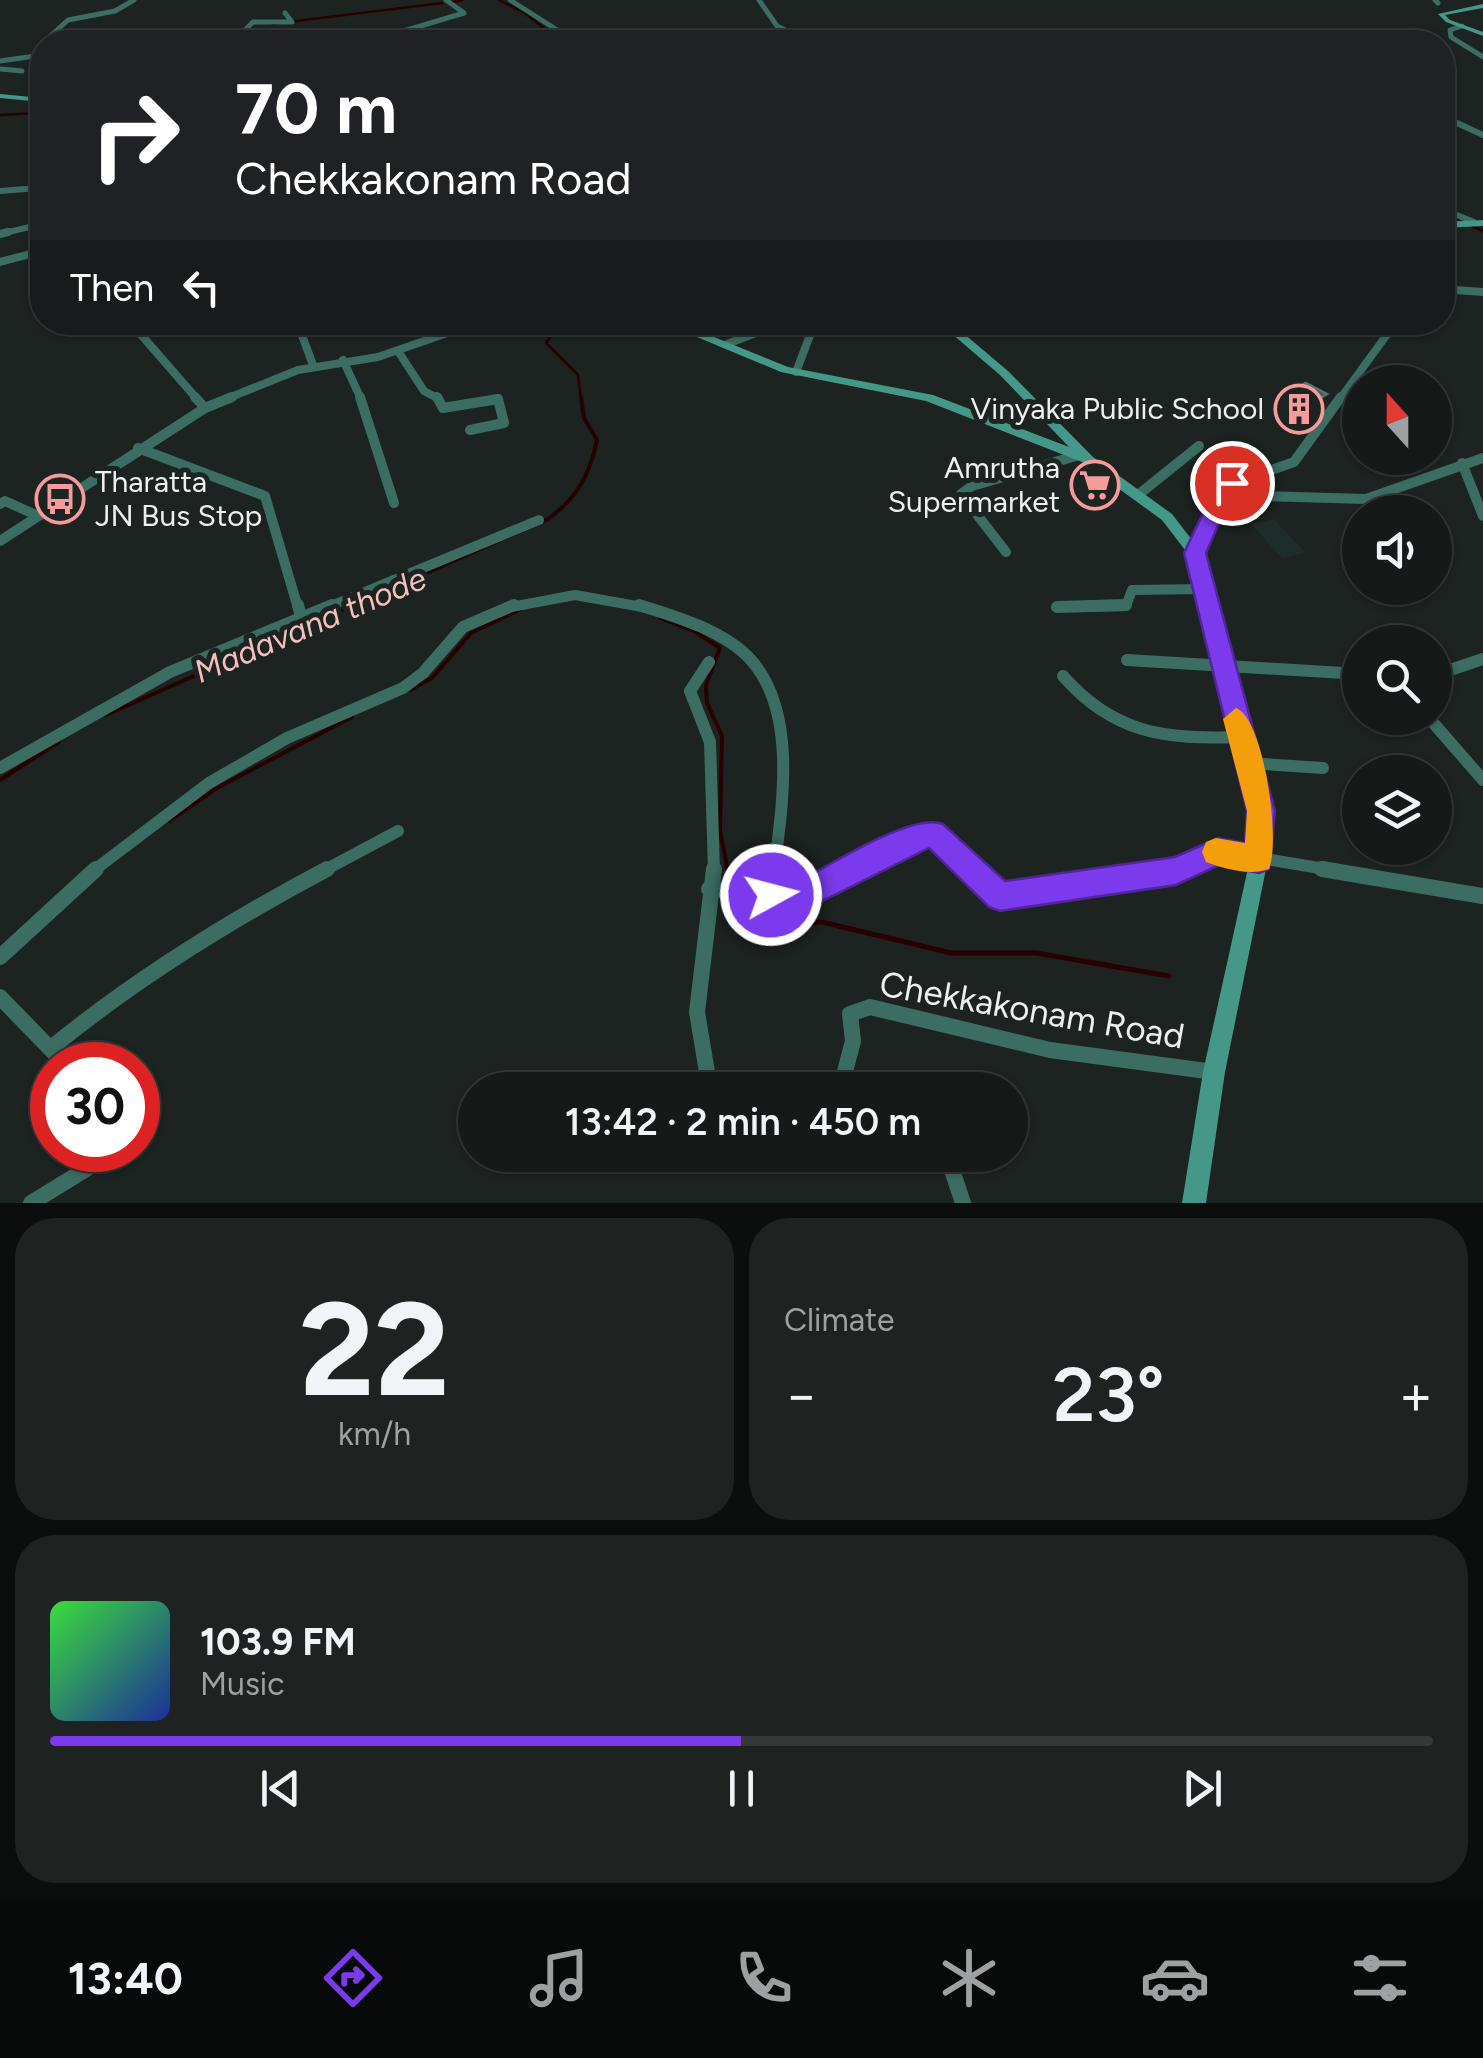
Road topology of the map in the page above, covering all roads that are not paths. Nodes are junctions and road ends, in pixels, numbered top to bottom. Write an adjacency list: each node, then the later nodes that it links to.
1 (134, 0): 8 (street)
2 (446, 0): 10 (street)
3 (510, 0): 11 (street)
4 (759, 0): 12 (street)
5 (1483, 6): 7 (main road)
6 (285, 13): 9 (street)
7 (1462, 26): 13 (street); 14 (main road)
8 (58, 30)
9 (242, 30)
10 (407, 30)
11 (557, 30)
12 (781, 30)
13 (1452, 30)
14 (1483, 34)
15 (1455, 40): 17 (street)
16 (30, 55): 18 (street)
17 (1483, 57)
18 (0, 61)
19 (0, 70): 20 (street)
20 (22, 71)
21 (0, 96): 22 (main road)
22 (30, 99)
23 (1455, 123): 24 (street)
24 (1483, 135)
25 (30, 188): 26 (street)
26 (0, 190)
27 (1455, 214): 28 (street)
28 (1479, 222)
29 (30, 227): 30 (street)
30 (0, 234)
31 (30, 255): 32 (street)
32 (0, 262)
33 (1455, 290): 34 (street)
34 (1483, 292)
35 (141, 335): 48 (street)
36 (302, 335): 46 (street)
37 (443, 335): 44 (street)
38 (702, 335): 43 (main road)
39 (751, 335): 43 (street)
40 (811, 335): 47 (street)
41 (959, 335): 52 (main road)
42 (1387, 335): 55 (street)
43 (727, 344): 47 (main road)
44 (398, 351): 45 (street); 49 (street)
45 (343, 360): 46 (street); 58 (street)
46 (312, 365): 48 (street)
47 (796, 372): 52 (main road)
48 (204, 408): 51 (street)
49 (470, 430)
50 (1199, 446): 56 (street)
51 (138, 448): 59 (street); 67 (street)
52 (1082, 458): 56 (main road); 63 (street)
53 (1483, 458): 54 (street)
54 (1462, 464): 55 (street); 60 (street)
55 (1221, 495): 64 (street)
56 (1138, 496): 64 (main road)
57 (2, 502): 59 (street)
58 (394, 502)
59 (36, 515): 62 (street)
60 (1483, 516)
61 (539, 520): 67 (street)
62 (0, 541)
63 (1006, 552)
64 (1195, 553): 65 (main road)
65 (1204, 588): 66 (street); 71 (main road)
66 (1057, 607)
67 (301, 617): 78 (street)
68 (1483, 659): 72 (street)
69 (1127, 660): 71 (street)
70 (709, 662): 83 (street)
71 (1226, 664): 73 (street); 76 (main road)
72 (1452, 669)
73 (1342, 673)
74 (1063, 676): 76 (street)
75 (1445, 735): 80 (street)
76 (1238, 737): 77 (main road)
77 (1248, 763): 79 (street); 82 (main road)
78 (0, 768)
79 (1324, 768)
80 (1483, 780)
81 (398, 831): 89 (street)
82 (1259, 859): 84 (street); 85 (street); 92 (main road)
83 (709, 889): 84 (street); 90 (street)
84 (771, 895): 86 (street)
85 (1483, 896)
86 (0, 957)
87 (0, 997): 88 (street)
88 (45, 1042)
89 (58, 1042)
90 (707, 1072)
91 (841, 1072): 92 (street, Chekkakonam Road)
92 (1214, 1072): 97 (main road)
93 (81, 1172): 95 (street)
94 (952, 1172): 96 (street)
95 (30, 1203)
96 (963, 1203)
97 (1194, 1203)

